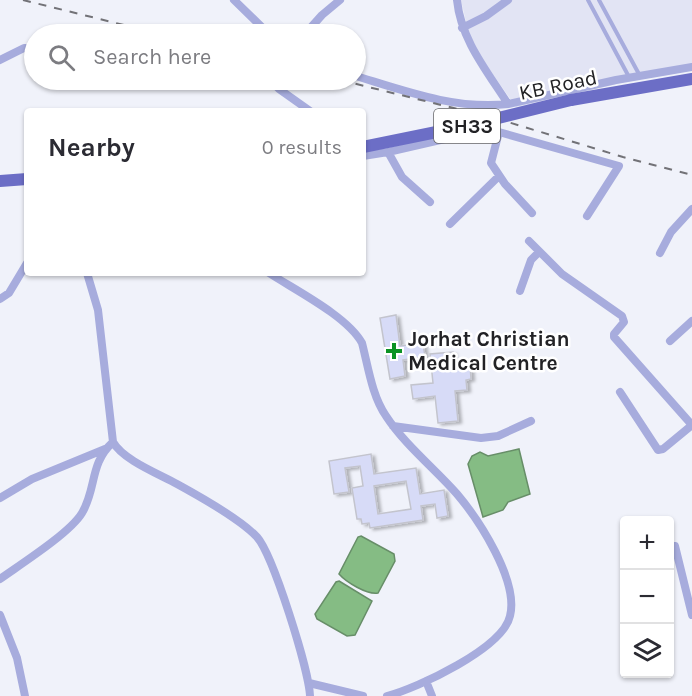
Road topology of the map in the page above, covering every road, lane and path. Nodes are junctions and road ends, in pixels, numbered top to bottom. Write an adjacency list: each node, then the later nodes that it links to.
1 (234, 0): 7 (street)
2 (340, 0): 8 (street)
3 (457, 0): 9 (street)
4 (508, 0): 9 (street)
5 (588, 0): 12 (lane)
6 (599, 0): 10 (lane)
7 (259, 24)
8 (314, 24)
9 (462, 28): 20 (street)
10 (625, 48): 12 (lane); 15 (lane)
11 (24, 49): 13 (street)
12 (617, 53): 16 (lane)
13 (0, 60)
14 (692, 67): 15 (street)
15 (640, 76): 16 (street)
16 (630, 78): 20 (street)
17 (366, 79): 20 (street)
18 (692, 80): 23 (main road, KB Road / SH33, bridge)
19 (280, 90): 21 (street)
20 (508, 104)
21 (306, 108)
22 (499, 132): 24 (street); 26 (street); 32 (street)
23 (366, 146)
24 (388, 152): 25 (street); 29 (street)
25 (366, 156)
26 (499, 176): 31 (street); 33 (street)
27 (24, 179): 28 (main road)
28 (0, 181)
29 (430, 202)
30 (692, 209): 36 (street)
31 (532, 213)
32 (587, 216)
33 (450, 224)
34 (529, 241): 35 (street)
35 (539, 252): 40 (street); 46 (street)
36 (660, 253)
37 (24, 267): 41 (street)
38 (88, 276): 48 (street)
39 (274, 276): 47 (street)
40 (520, 291)
41 (0, 299)
42 (692, 321): 43 (street)
43 (670, 341)
44 (620, 393): 46 (street)
45 (531, 421): 47 (street)
46 (692, 425)
47 (393, 426): 55 (street)
48 (113, 442): 49 (street); 56 (street)
49 (106, 449): 50 (street); 52 (street)
50 (0, 498)
51 (675, 546): 54 (street)
52 (0, 579)
53 (0, 615): 57 (street)
54 (692, 615)
55 (426, 681): 60 (street); 61 (street)
56 (309, 683): 58 (street); 59 (street)
57 (25, 696)
58 (310, 696)
59 (363, 696)
60 (387, 696)
61 (432, 696)

